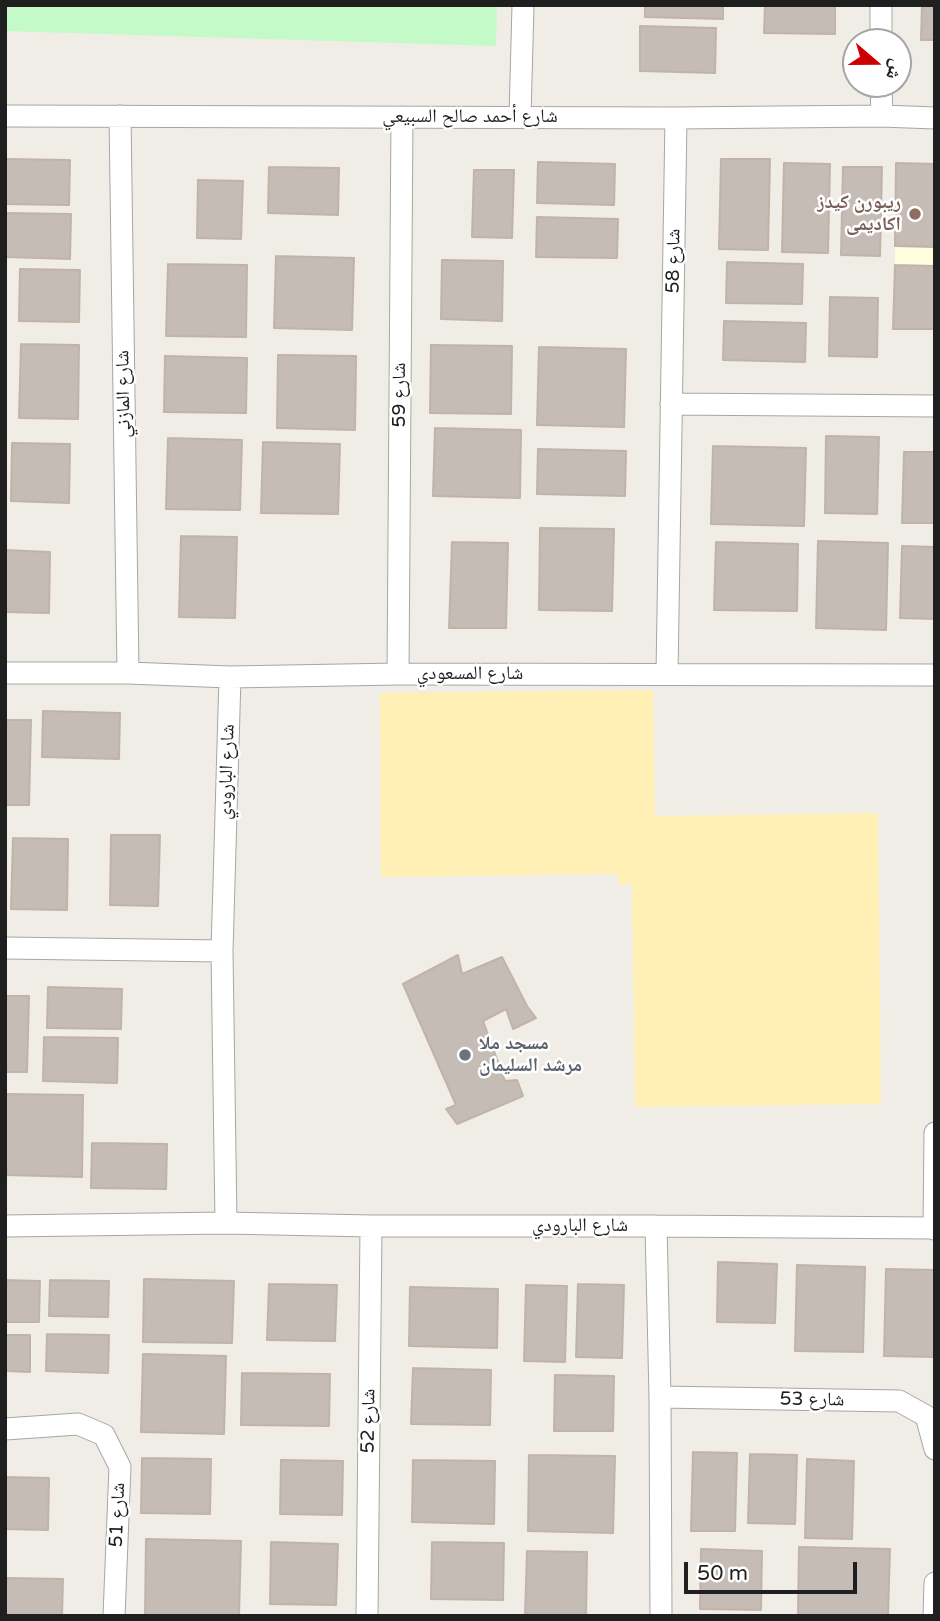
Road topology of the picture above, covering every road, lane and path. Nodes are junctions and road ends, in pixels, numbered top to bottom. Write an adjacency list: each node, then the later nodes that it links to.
1 (523, 5): 9 (street)
2 (881, 5): 3 (street)
3 (881, 28)
4 (881, 98): 7 (street)
5 (5, 116): 6 (street, شارع أحمد صالح السبيعي)
6 (120, 116): 8 (street, شارع أحمد صالح السبيعي); 15 (street, شارع المازني)
7 (881, 116): 10 (street, شارع أحمد صالح السبيعي); 11 (street, شارع أحمد صالح السبيعي)
8 (402, 117): 9 (street, شارع أحمد صالح السبيعي); 16 (street, شارع 59)
9 (520, 117): 10 (street, شارع أحمد صالح السبيعي)
10 (677, 118): 12 (street, شارع 58)
11 (935, 118)
12 (671, 404): 13 (street); 17 (street, شارع 58)
13 (935, 407)
14 (5, 673): 15 (street, شارع المسعودي)
15 (128, 673): 19 (street, شارع المسعودي)
16 (398, 674): 17 (street, شارع المسعودي); 19 (street, شارع المسعودي)
17 (667, 674): 18 (street, شارع المسعودي)
18 (935, 675)
19 (230, 677): 21 (street, شارع البارودي)
20 (5, 948): 21 (street)
21 (222, 951): 23 (street, شارع البارودي)
22 (935, 1133): 27 (street)
23 (226, 1223): 24 (street, شارع البارودي); 25 (street, شارع البارودي)
24 (5, 1226)
25 (371, 1226): 26 (street, شارع البارودي); 33 (street, شارع 52)
26 (656, 1226): 27 (street, شارع البارودي); 28 (street)
27 (934, 1228)
28 (660, 1397): 30 (street, شارع 53); 34 (street)
29 (5, 1429): 32 (street, شارع 51)
30 (935, 1449)
31 (935, 1583): 35 (street)
32 (114, 1616)
33 (367, 1616)
34 (661, 1616)
35 (934, 1616)

